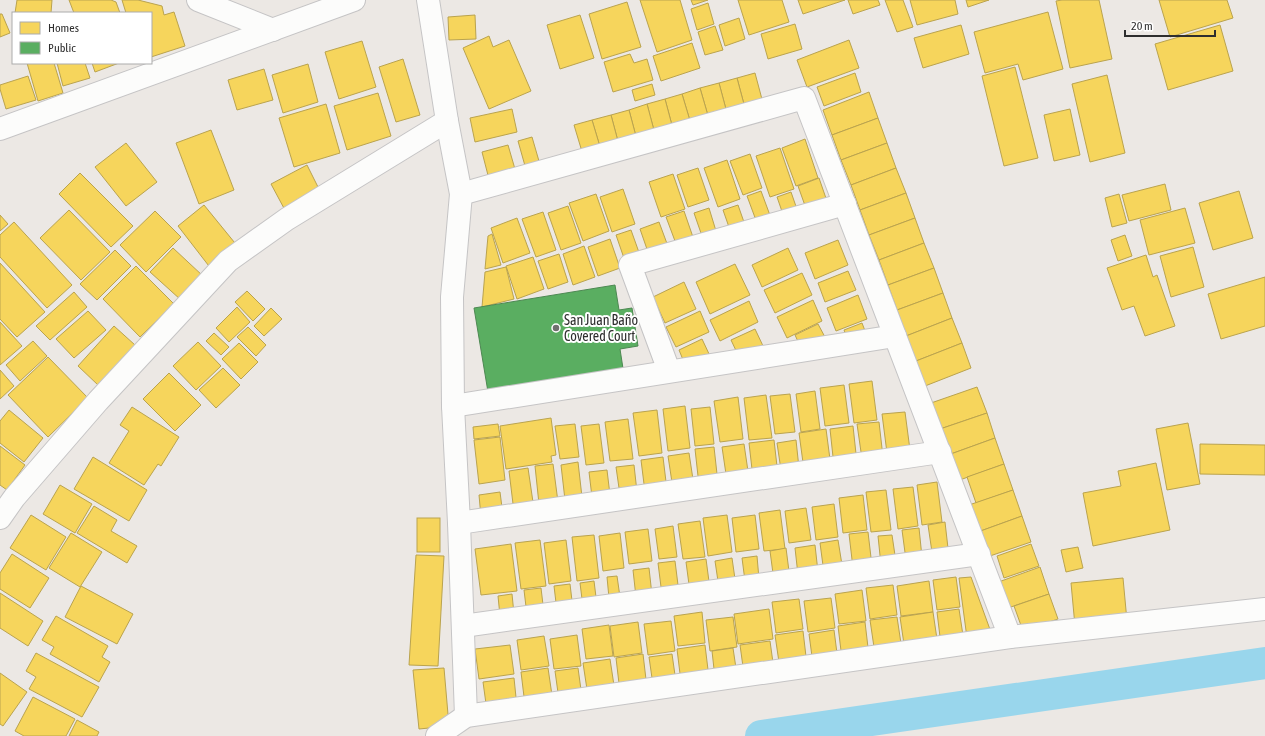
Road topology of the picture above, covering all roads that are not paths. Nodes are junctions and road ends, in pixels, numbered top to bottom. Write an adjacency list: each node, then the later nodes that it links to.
1 (202, 0): 4 (street)
2 (354, 0): 4 (street)
3 (428, 0): 5 (street)
4 (273, 30): 6 (street)
5 (446, 121): 7 (street); 13 (street)
6 (0, 129)
7 (461, 194): 8 (street); 11 (street)
8 (845, 204): 9 (street); 10 (street)
9 (896, 336): 10 (street); 12 (street)
10 (669, 371): 11 (street)
11 (453, 406): 15 (street)
12 (940, 452): 15 (street); 16 (street)
13 (7, 494): 14 (street)
14 (0, 518)
15 (459, 523): 18 (street)
16 (979, 554): 18 (street); 19 (street)
17 (1265, 609): 19 (street)
18 (463, 626): 20 (street)
19 (1010, 637): 20 (street)
20 (466, 716): 21 (street)
21 (437, 736)

